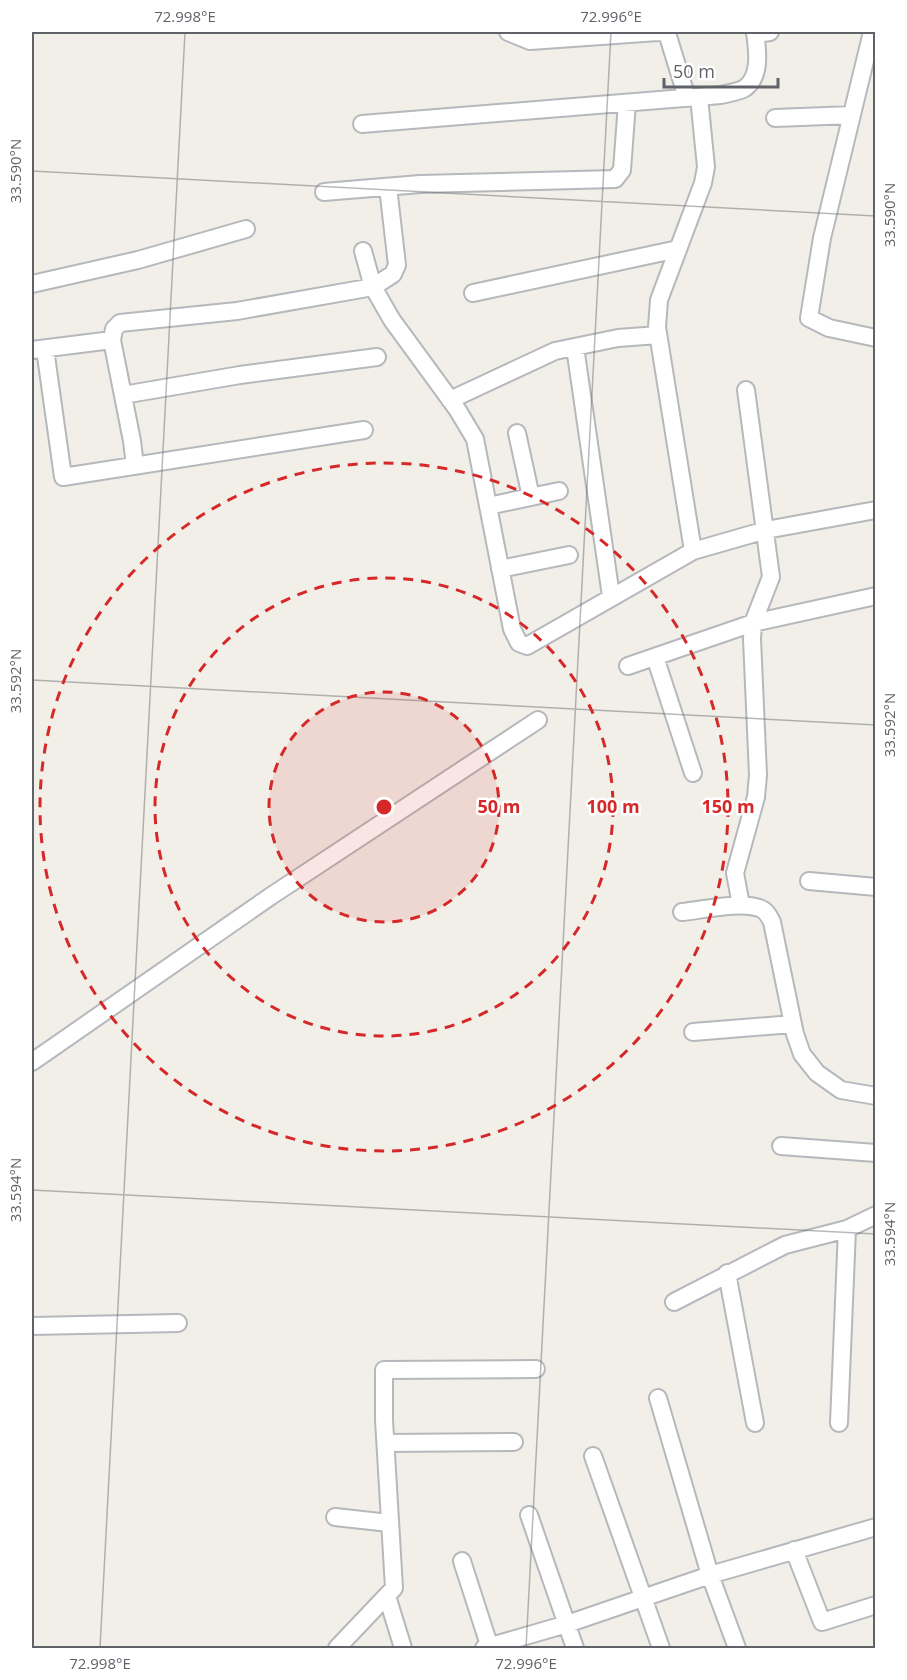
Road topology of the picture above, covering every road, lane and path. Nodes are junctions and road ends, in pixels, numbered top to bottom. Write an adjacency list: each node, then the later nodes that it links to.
1 (508, 32): 4 (street)
2 (760, 32): 5 (street)
3 (872, 32): 7 (street)
4 (610, 33): 5 (street)
5 (693, 97): 6 (street); 13 (street)
6 (627, 103): 9 (street); 10 (street)
7 (852, 115): 8 (street); 19 (street)
8 (776, 118)
9 (362, 124)
10 (387, 187): 11 (street); 16 (street)
11 (324, 192)
12 (246, 229): 15 (street)
13 (678, 249): 17 (street); 18 (street)
14 (363, 251): 16 (street)
15 (32, 284)
16 (373, 287): 20 (street); 26 (street)
17 (473, 293)
18 (658, 335): 21 (street); 35 (street)
19 (876, 338)
20 (112, 340): 22 (street); 25 (street)
21 (575, 347): 26 (street); 39 (street)
22 (38, 350): 29 (street)
23 (377, 357): 25 (street)
24 (747, 390): 34 (street)
25 (123, 395): 29 (street)
26 (450, 400): 32 (street)
27 (364, 430): 29 (street)
28 (517, 434): 31 (street)
29 (135, 466)
30 (560, 491): 31 (street)
31 (531, 497): 32 (street)
32 (488, 506): 37 (street)
33 (876, 510): 34 (street)
34 (766, 530): 35 (street); 40 (street)
35 (693, 551): 39 (street)
36 (569, 555): 37 (street)
37 (500, 569): 39 (street)
38 (876, 596): 40 (street)
39 (611, 597)
40 (753, 623): 41 (street); 47 (street)
41 (655, 657): 42 (street); 44 (street)
42 (628, 666)
43 (538, 720): 51 (street)
44 (693, 773)
45 (809, 881): 46 (street)
46 (876, 887)
47 (741, 905): 48 (street); 49 (street)
48 (682, 912)
49 (793, 1024): 50 (street); 52 (street)
50 (693, 1032)
51 (32, 1062)
52 (876, 1096)
53 (781, 1146): 54 (street)
54 (876, 1153)
55 (876, 1215): 56 (street)
56 (847, 1229): 57 (street); 64 (street)
57 (728, 1273): 58 (street); 63 (street)
58 (674, 1302)
59 (178, 1323): 60 (street)
60 (32, 1326)
61 (536, 1369): 66 (street)
62 (658, 1398): 74 (street)
63 (755, 1423)
64 (839, 1423)
65 (514, 1442): 66 (street)
66 (386, 1443): 70 (street)
67 (593, 1456): 76 (street)
68 (529, 1515): 78 (street)
69 (335, 1517): 70 (street)
70 (390, 1523): 75 (street)
71 (876, 1527): 72 (street)
72 (794, 1550): 74 (street); 77 (street)
73 (462, 1561): 81 (street)
74 (710, 1575): 76 (street); 84 (street)
75 (387, 1596): 79 (street); 80 (street)
76 (642, 1597): 78 (street); 83 (street)
77 (876, 1605)
78 (567, 1624): 81 (street); 82 (street)
79 (337, 1648)
80 (403, 1648)
81 (488, 1648)
82 (575, 1648)
83 (661, 1648)
84 (737, 1648)

